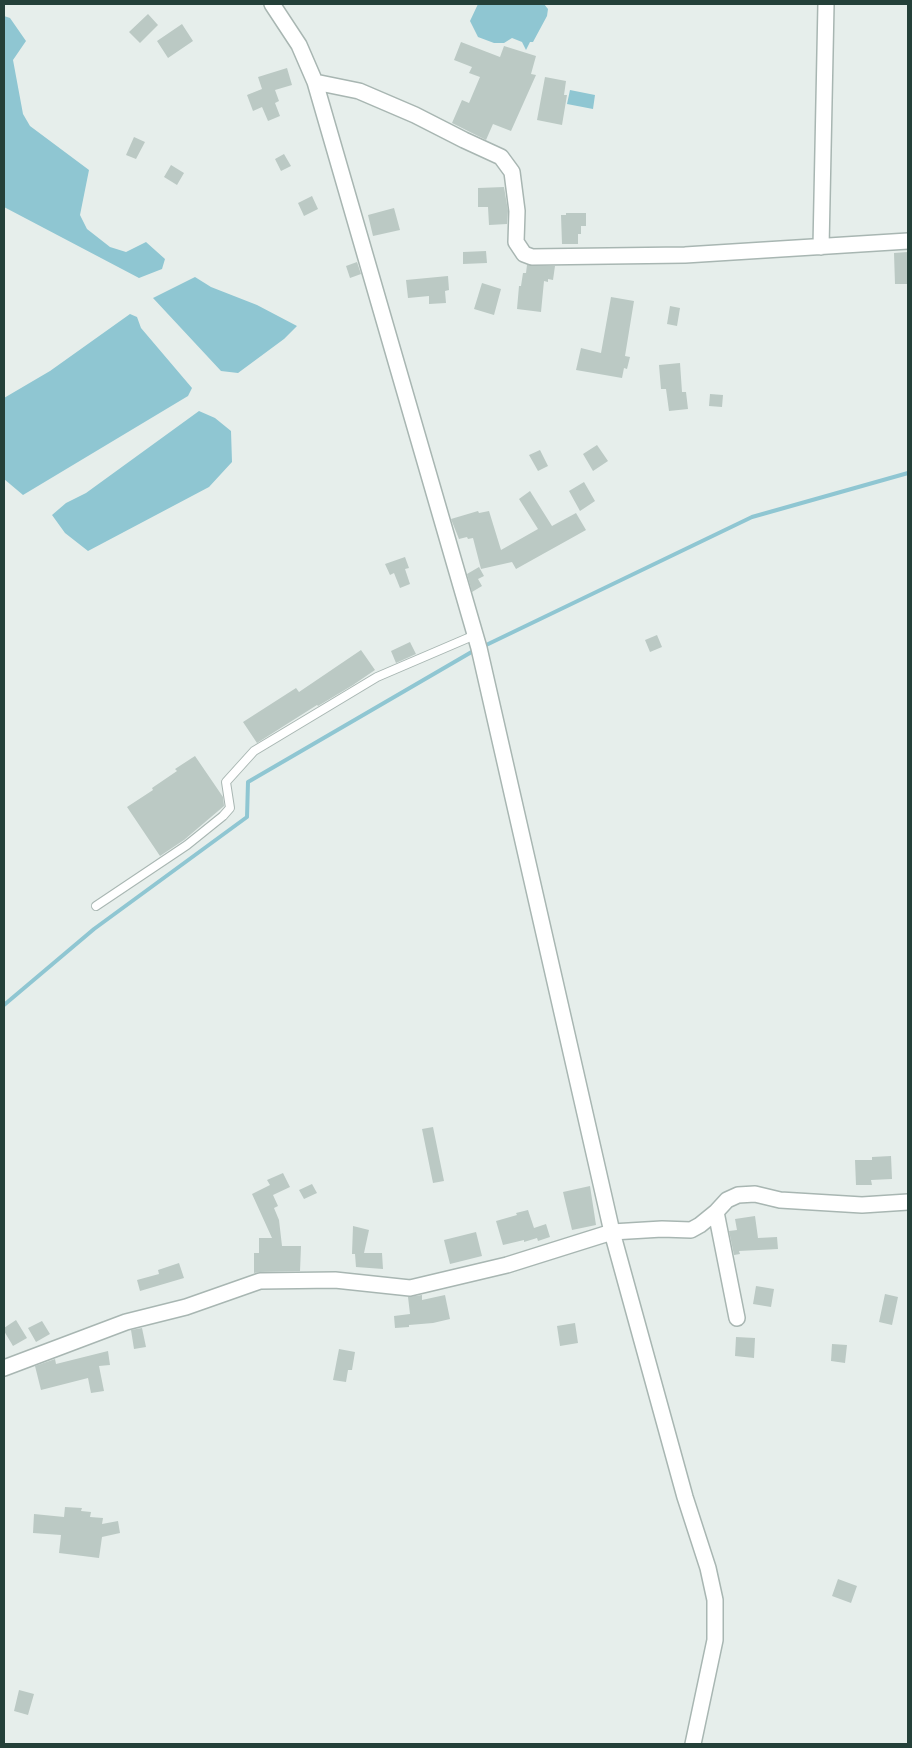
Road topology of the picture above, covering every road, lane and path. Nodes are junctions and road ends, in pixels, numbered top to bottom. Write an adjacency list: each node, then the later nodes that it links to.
1 (272, 4): 3 (street)
2 (826, 4): 5 (street)
3 (315, 82): 5 (street); 6 (street)
4 (908, 241): 5 (street)
5 (821, 246)
6 (475, 635): 7 (lane); 10 (street)
7 (96, 906)
8 (908, 1202): 9 (street)
9 (716, 1212): 10 (street); 11 (street)
10 (612, 1232): 12 (street); 13 (street)
11 (737, 1318)
12 (4, 1368)
13 (693, 1744)

